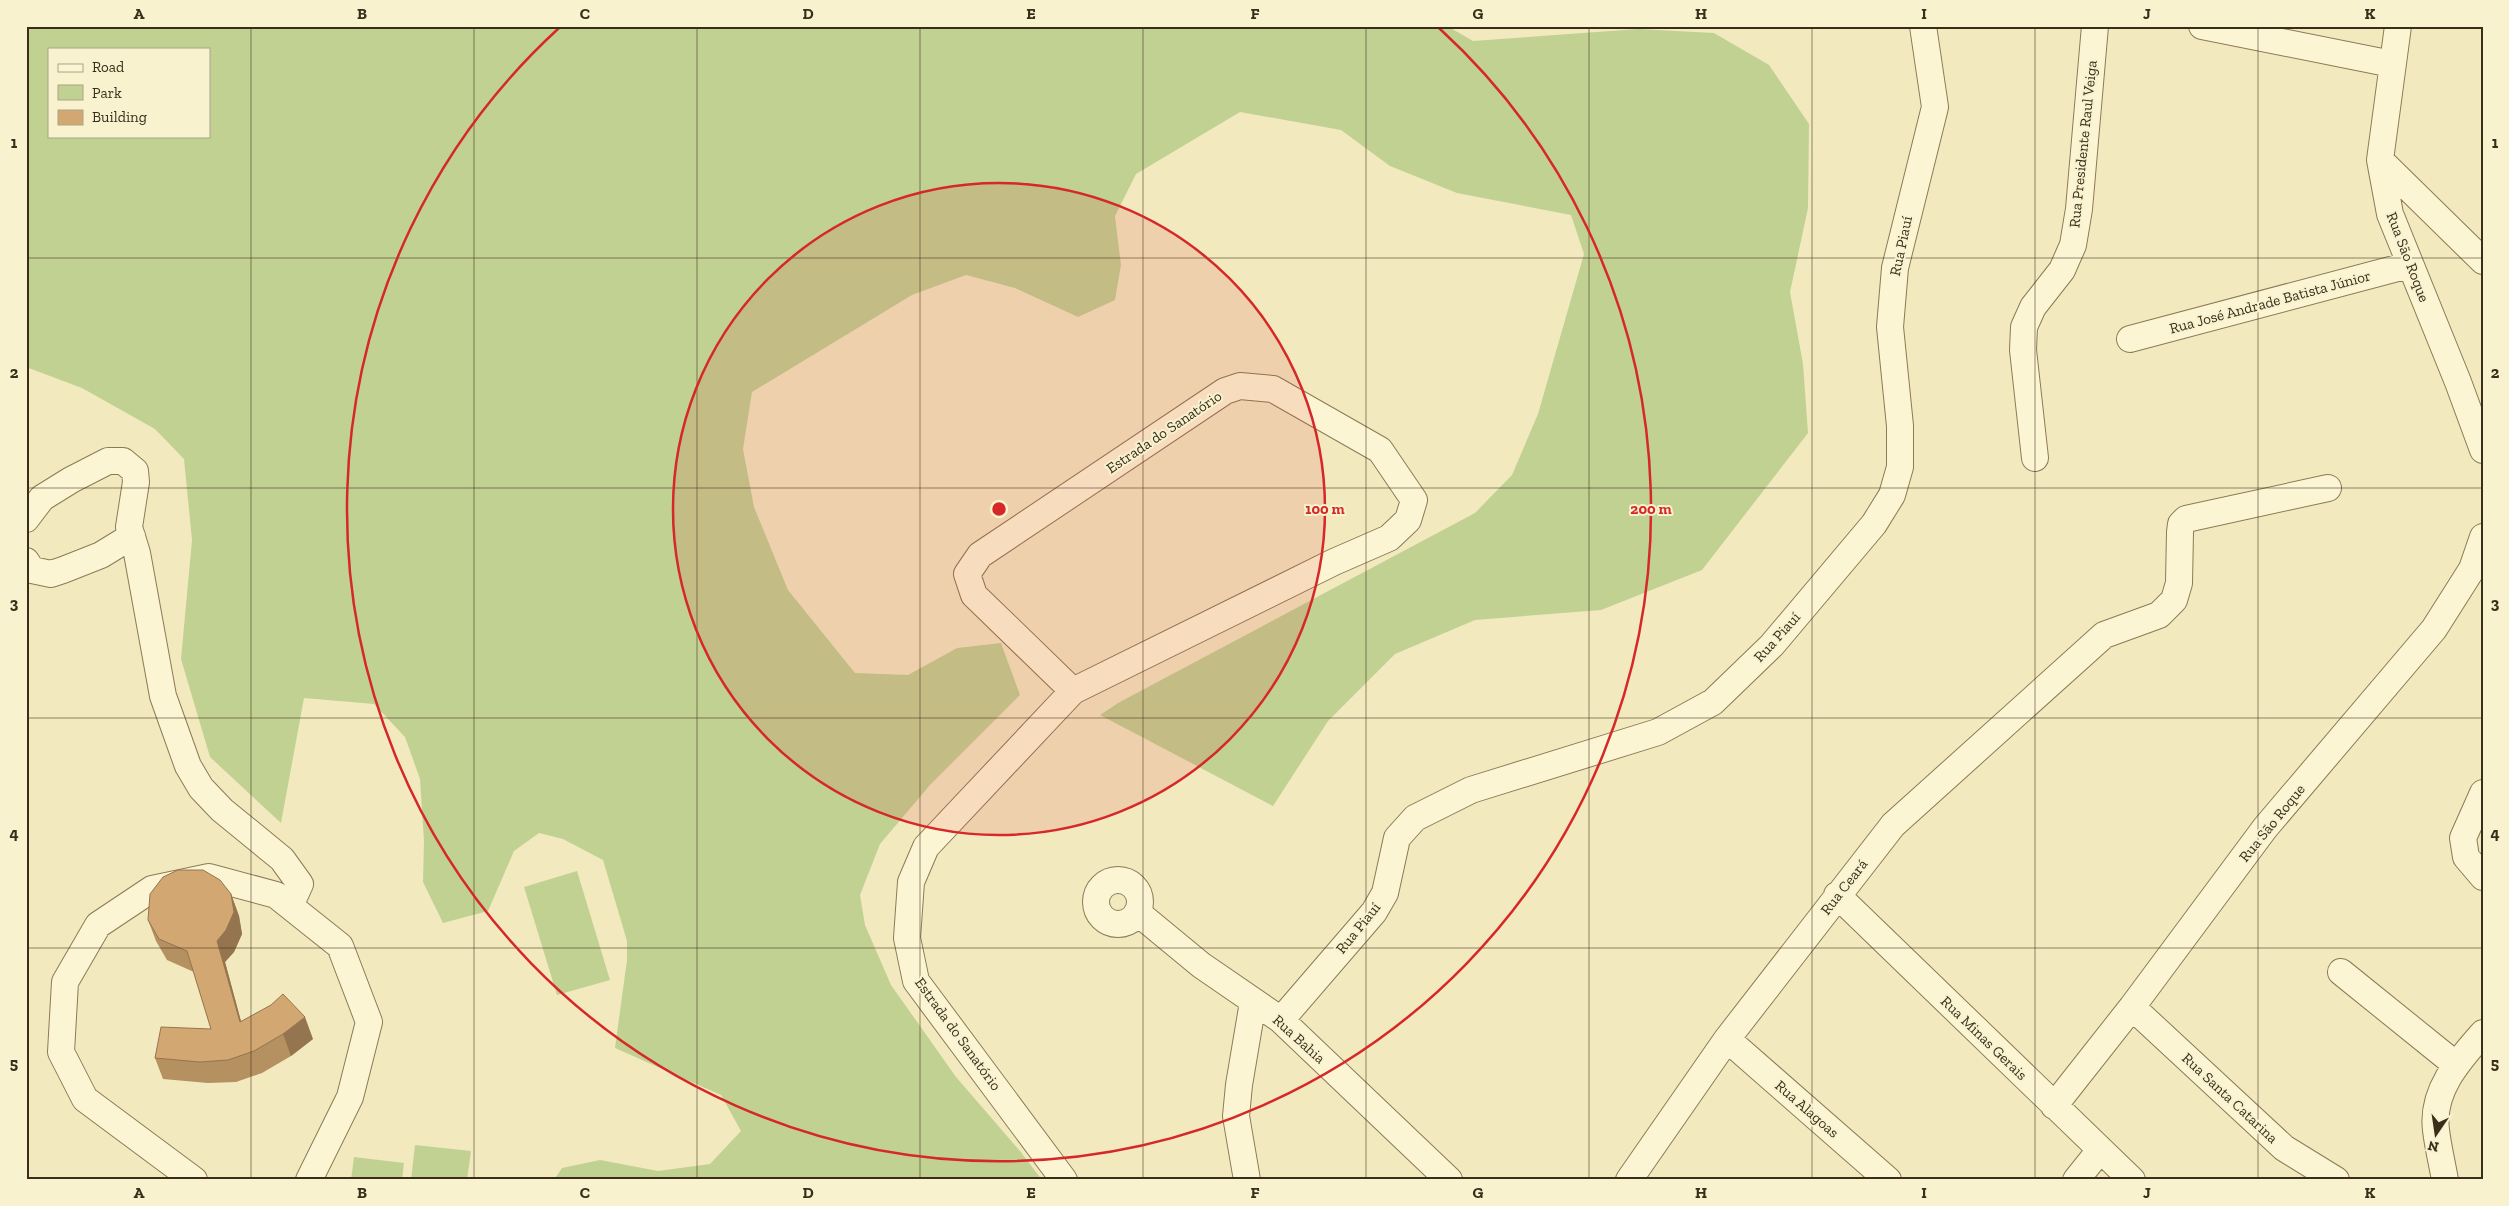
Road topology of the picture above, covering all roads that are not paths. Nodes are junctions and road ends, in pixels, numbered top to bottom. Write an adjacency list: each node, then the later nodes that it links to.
1 (1923, 26): 26 (street, Rua Piauí)
2 (2095, 26): 11 (street, Rua Presidente Raul Veiga)
3 (2202, 26): 5 (street)
4 (2398, 26): 5 (street, Rua São Roque)
5 (2392, 64): 6 (street, Rua São Roque)
6 (2380, 160): 7 (street); 8 (street, Rua São Roque)
7 (2483, 261)
8 (2409, 265): 9 (street, Rua José Andrade Batista Júnior); 10 (street, Rua São Roque)
9 (2130, 339)
10 (2483, 450)
11 (2036, 458)
12 (2328, 488): 20 (street, Rua Ceará)
13 (26, 519): 14 (street)
14 (132, 536): 16 (street); 21 (street)
15 (2483, 537): 25 (street, Rua São Roque)
16 (26, 560)
17 (1073, 691): 17 (street, Estrada do Sanatório); 34 (street, Estrada do Sanatório)
18 (2483, 793): 19 (street)
19 (2483, 876)
20 (1836, 895): 28 (street, Rua Ceará); 30 (street, Rua Minas Gerais)
21 (290, 906): 32 (street); 33 (street)
22 (1138, 913): 24 (street, Rua Bahia)
23 (2341, 972): 29 (street)
24 (1253, 1002): 26 (street, Rua Bahia); 35 (street)
25 (2132, 1007): 30 (street, Rua São Roque); 41 (street, Rua Santa Catarina)
26 (1281, 1020): 36 (street, Rua Bahia)
27 (2483, 1033): 29 (street)
28 (1727, 1039): 37 (street, Rua Ceará); 38 (street, Rua Alagoas)
29 (2455, 1064): 42 (street)
30 (2054, 1106): 31 (street, Rua Minas Gerais)
31 (2100, 1150): 39 (street); 40 (street, Rua Minas Gerais)
32 (194, 1180)
33 (309, 1180)
34 (1064, 1180)
35 (1247, 1180)
36 (1448, 1180)
37 (1629, 1180)
38 (1888, 1180)
39 (2076, 1180)
40 (2132, 1180)
41 (2336, 1180)
42 (2445, 1180)

